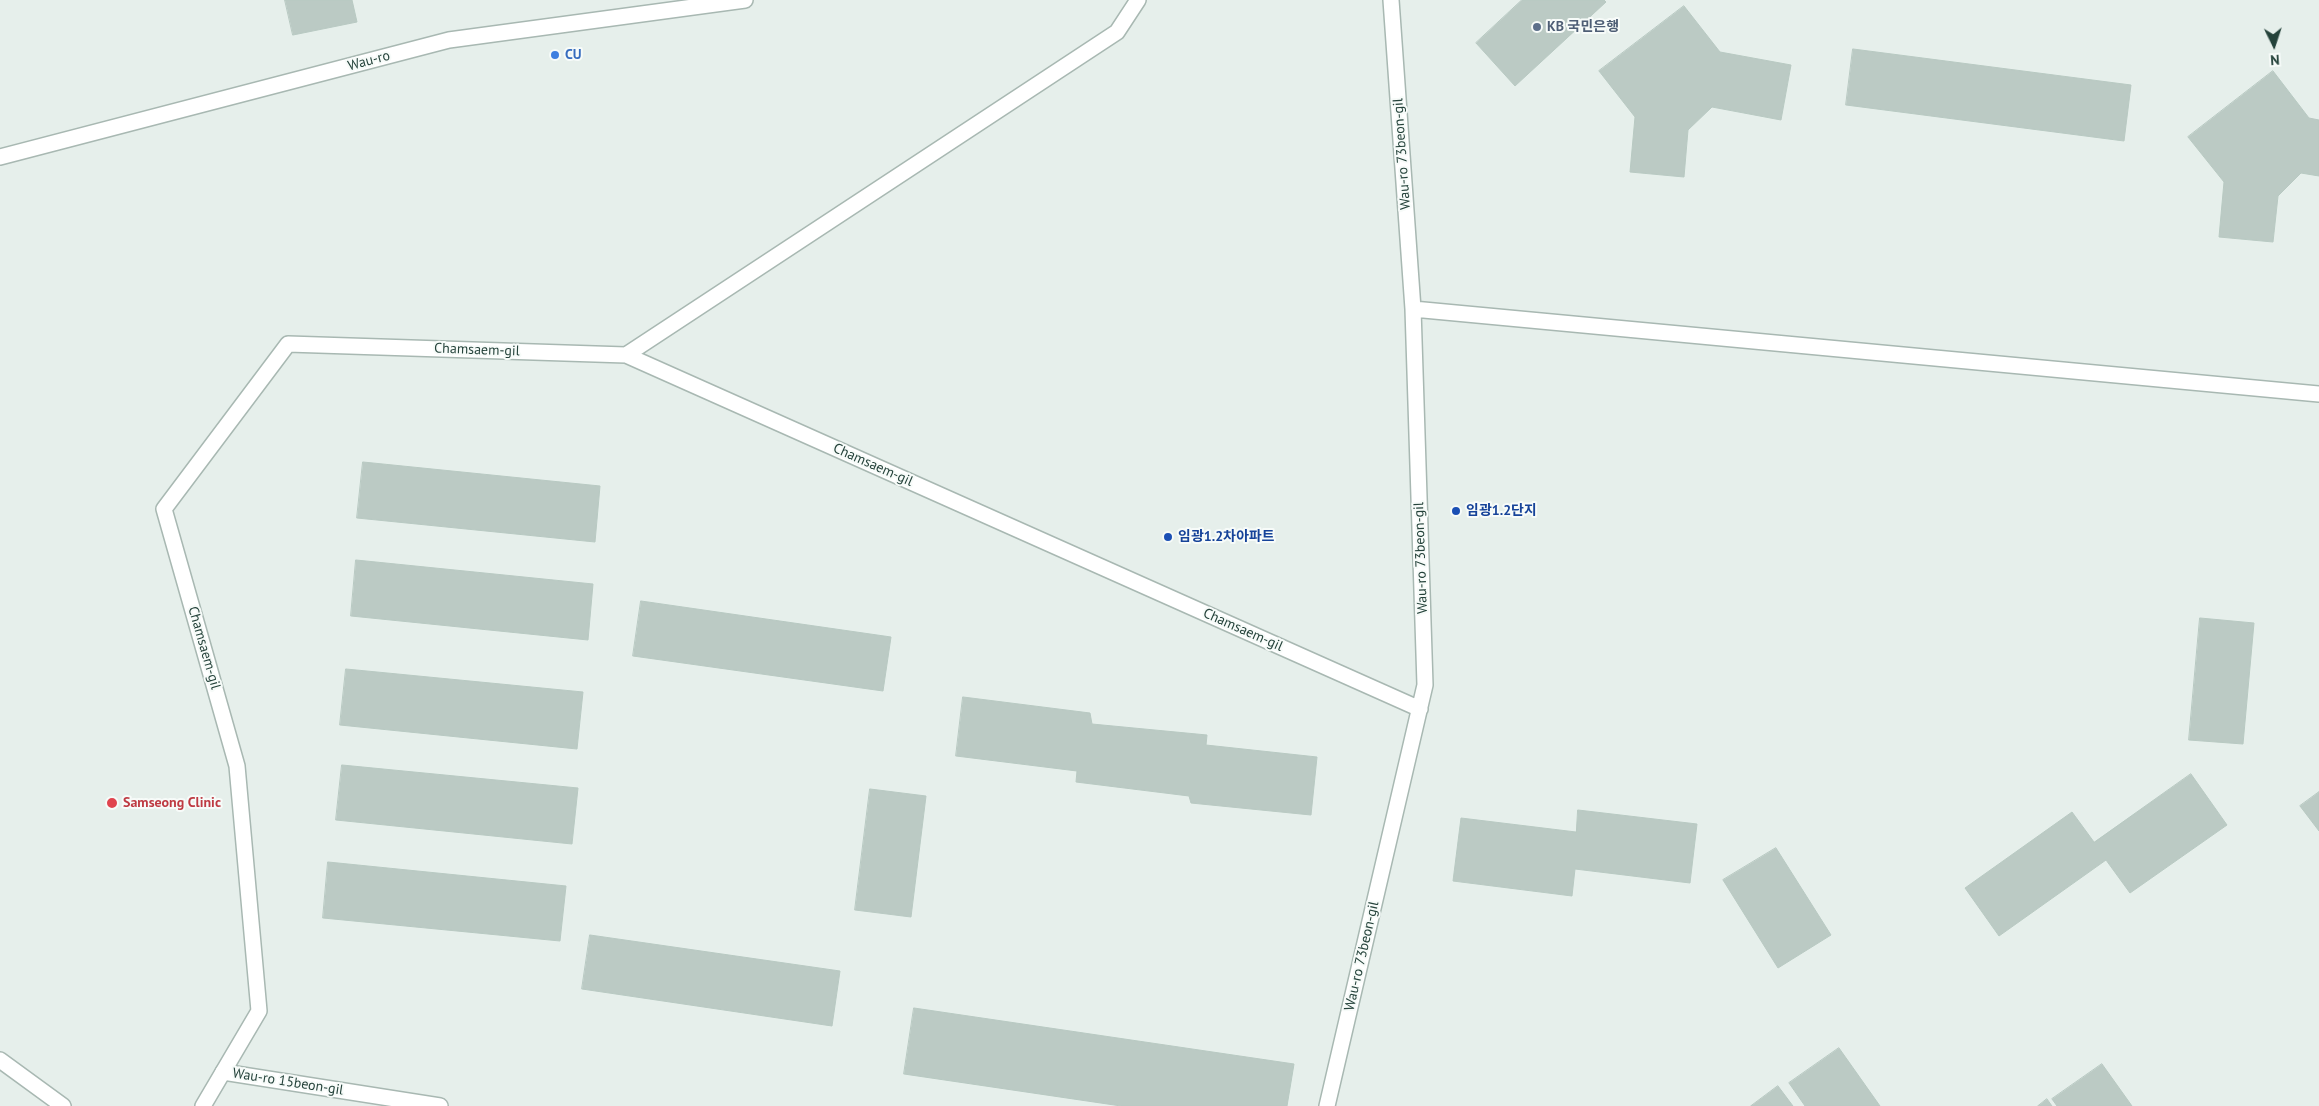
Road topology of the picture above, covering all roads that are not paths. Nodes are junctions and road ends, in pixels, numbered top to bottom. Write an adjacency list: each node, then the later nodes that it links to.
1 (745, 0): 4 (street, Wau-ro)
2 (1138, 0): 6 (street)
3 (1391, 0): 5 (street, Wau-ro 73beon-gil)
4 (0, 157)
5 (1413, 309): 7 (street); 8 (street, Wau-ro 73beon-gil)
6 (626, 355): 8 (street, Chamsaem-gil); 10 (street, Chamsaem-gil)
7 (2319, 394)
8 (1420, 709): 14 (street, Wau-ro 73beon-gil)
9 (0, 1060): 11 (street)
10 (224, 1072): 12 (street, Chamsaem-gil); 13 (street, Wau-ro 15beon-gil)
11 (63, 1106)
12 (203, 1106)
13 (440, 1106)
14 (1328, 1106)

